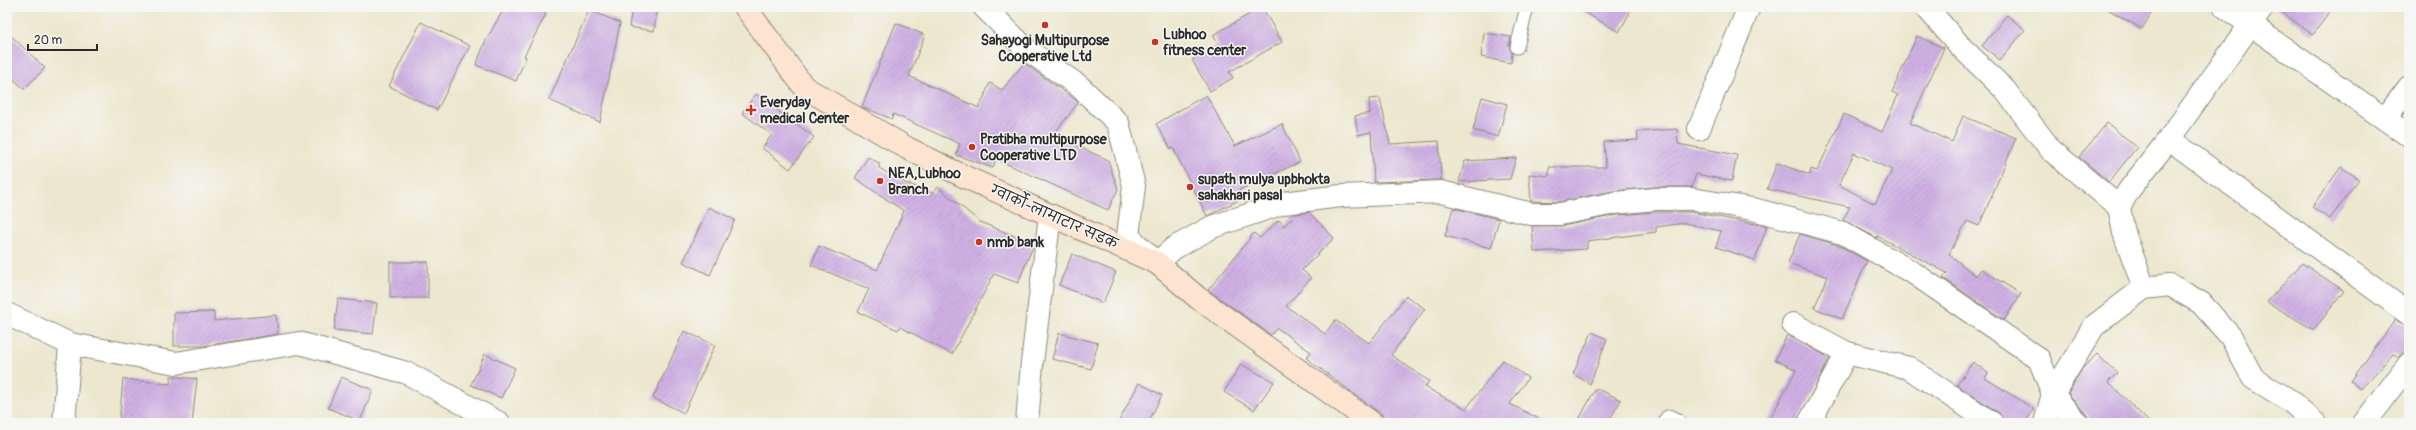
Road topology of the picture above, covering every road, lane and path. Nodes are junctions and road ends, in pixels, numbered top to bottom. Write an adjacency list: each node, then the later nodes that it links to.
1 (745, 7): 16 (main road, ग्वार्को-लामाटार सडक)
2 (984, 7): 17 (street)
3 (1527, 7): 9 (lane)
4 (1750, 7): 12 (street)
5 (1926, 7): 15 (street)
6 (2225, 7): 8 (street)
7 (2263, 7): 8 (street)
8 (2250, 25): 11 (street); 14 (street)
9 (1517, 47)
10 (2409, 87): 11 (street)
11 (2385, 119): 13 (street)
12 (1699, 129)
13 (2409, 136)
14 (2169, 139): 15 (street); 20 (street)
15 (2119, 207): 18 (street)
16 (1050, 215): 17 (main road, ग्वार्को-लामाटार सडक); 28 (street)
17 (1157, 263): 25 (street); 29 (main road, ग्वार्को-लामाटार सडक)
18 (2144, 288): 25 (street); 34 (street)
19 (7, 314): 22 (street)
20 (2409, 314)
21 (1793, 324): 23 (street)
22 (70, 344): 26 (street); 27 (street)
23 (1848, 352): 30 (street); 31 (street)
24 (2409, 364): 35 (street)
25 (2053, 394): 32 (street); 33 (street)
26 (64, 423)
27 (499, 423)
28 (1027, 423)
29 (1372, 423)
30 (1808, 423)
31 (1992, 423)
32 (2045, 423)
33 (2077, 423)
34 (2315, 423)
35 (2364, 423)

